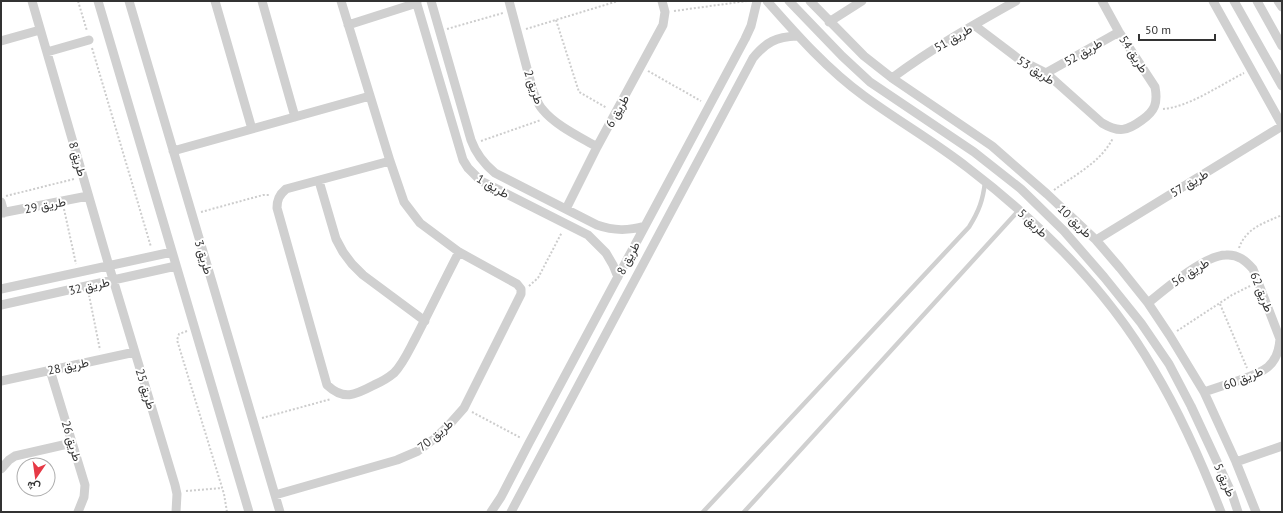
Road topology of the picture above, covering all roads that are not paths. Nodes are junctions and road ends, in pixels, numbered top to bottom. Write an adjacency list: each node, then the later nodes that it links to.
1 (32, 1): 26 (street, طريق 8)
2 (98, 1): 55 (street)
3 (129, 1): 44 (street, طريق 3)
4 (215, 1): 41 (street)
5 (262, 1): 39 (street)
6 (341, 1): 24 (street)
7 (431, 1): 50 (street, طريق 1)
8 (662, 1): 43 (street, طريق 6)
9 (757, 1): 53 (street, طريق 8)
10 (767, 1): 28 (street, طريق 5)
11 (789, 1): 36 (street, طريق 5)
12 (810, 1): 23 (street, طريق 10)
13 (862, 1): 23 (street)
14 (1016, 1): 25 (street, طريق 51)
15 (1102, 1): 27 (street, طريق 54)
16 (1213, 1): 40 (street)
17 (1234, 1): 35 (street)
18 (1257, 1): 31 (street)
19 (1278, 1): 22 (street)
20 (416, 2): 24 (street); 60 (street, طريق 1)
21 (510, 6): 43 (street, طريق 2)
22 (1282, 7)
23 (829, 22): 34 (street, طريق 10)
24 (348, 25): 37 (street)
25 (974, 25): 33 (street, طريق 53); 34 (street, طريق 51)
26 (40, 30): 30 (street); 32 (street, طريق 8)
27 (1119, 32): 33 (street, طريق 52); 42 (street, طريق 54)
28 (797, 36): 38 (street, طريق 5); 81 (street, طريق 8)
29 (89, 40): 32 (street)
30 (1, 41)
31 (1282, 45)
32 (47, 52): 48 (street, طريق 8)
33 (1046, 73): 42 (street, طريق 53)
34 (892, 78): 54 (street, طريق 10)
35 (1282, 86)
36 (884, 92): 38 (street); 85 (street, طريق 5)
37 (370, 96): 39 (street); 45 (street)
38 (875, 103): 47 (street, طريق 5)
39 (295, 117): 41 (street)
40 (1282, 126): 54 (street, طريق 57)
41 (252, 129): 44 (street)
42 (1116, 129)
43 (597, 147): 50 (street, طريق 6)
44 (173, 151): 75 (street, طريق 3)
45 (390, 162): 46 (street); 56 (street)
46 (318, 181): 65 (street); 65 (street)
47 (985, 182): 51 (street, طريق 5); 82 (lane)
48 (88, 196): 52 (street, طريق 29); 58 (street, طريق 8)
49 (1, 202): 52 (street)
50 (566, 209): 53 (street, طريق 1)
51 (1019, 210): 83 (lane); 84 (street, طريق 5)
52 (3, 213)
53 (645, 226): 60 (street, طريق 8)
54 (1096, 240): 63 (street, طريق 10)
55 (172, 252): 58 (street, طريق 32); 59 (street)
56 (459, 252): 65 (street); 75 (street, طريق 70)
57 (1237, 256): 63 (street, طريق 56); 67 (street, طريق 62)
58 (109, 266): 61 (street, طريق 25); 62 (street, طريق 32)
59 (176, 266): 61 (street, طريق 32); 78 (street)
60 (618, 277): 80 (street, طريق 8)
61 (113, 280): 64 (street, طريق 32); 66 (street, طريق 25)
62 (1, 289)
63 (1148, 303): 70 (street, طريق 10)
64 (1, 305)
65 (425, 321)
66 (135, 352): 68 (street, طريق 28); 77 (street, طريق 25)
67 (1277, 357): 70 (street, طريق 60)
68 (50, 370): 69 (street, طريق 28); 71 (street, طريق 26)
69 (1, 381)
70 (1204, 392): 73 (street, طريق 10)
71 (72, 443): 74 (street); 76 (street, طريق 26)
72 (1282, 446): 73 (street)
73 (1236, 462): 86 (street, طريق 10)
74 (1, 469)
75 (275, 495): 79 (street, طريق 3)
76 (78, 512)
77 (176, 512)
78 (249, 512)
79 (280, 512)
80 (491, 512)
81 (511, 512)
82 (703, 512)
83 (744, 512)
84 (1221, 512)
85 (1238, 512)
86 (1256, 512)

